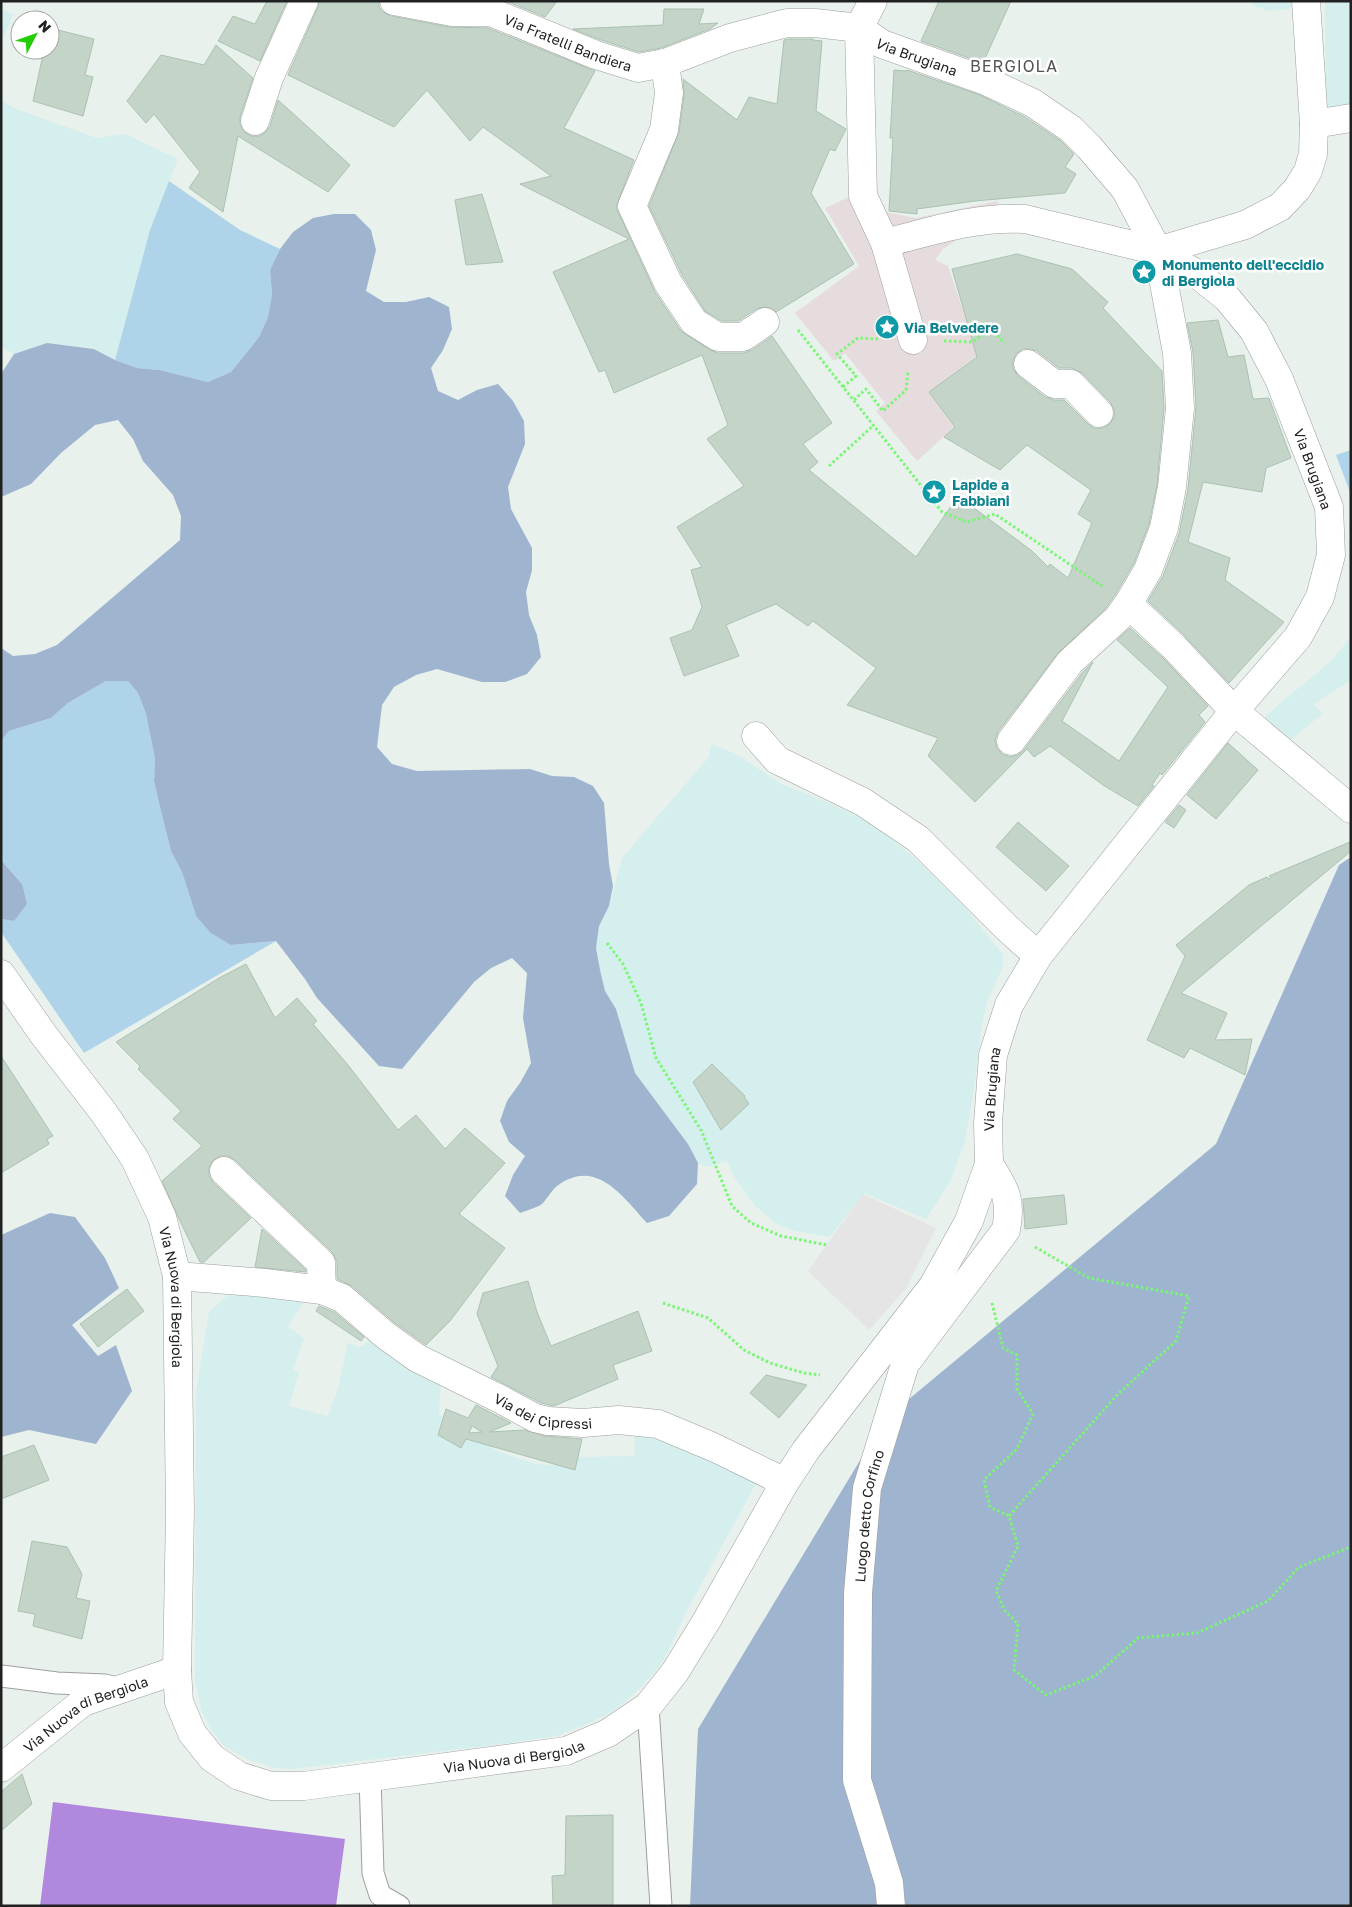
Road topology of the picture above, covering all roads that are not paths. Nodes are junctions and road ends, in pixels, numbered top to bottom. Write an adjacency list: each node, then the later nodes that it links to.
1 (304, 1): 8 (street)
2 (394, 1): 6 (street, Via Fratelli Bandiera)
3 (873, 1): 5 (street)
4 (1306, 1): 9 (street)
5 (859, 28): 6 (street, Via Fratelli Bandiera); 10 (street, Via Brugiana); 11 (street, Via Brugiana)
6 (664, 63): 12 (street)
7 (1351, 118): 9 (street)
8 (255, 121)
9 (1314, 124): 11 (street)
10 (885, 243): 11 (street, Via Brugiana); 13 (street)
11 (1158, 251): 16 (street, Via Brugiana); 17 (street, Via Brugiana)
12 (765, 322)
13 (913, 340)
14 (1028, 364): 15 (street)
15 (1099, 413)
16 (1128, 604): 17 (street); 19 (street, Via Brugiana)
17 (1234, 711): 20 (street); 21 (street, Via Brugiana)
18 (756, 736): 21 (street)
19 (1011, 741)
20 (1351, 809)
21 (1038, 956): 23 (street, Via Brugiana)
22 (1, 974): 25 (street, Via Nuova di Bergiola)
23 (989, 1164): 27 (street, Via Brugiana); 36 (street, Luogo detto Corfino)
24 (224, 1171): 26 (street)
25 (178, 1276): 26 (street, Via dei Cipressi); 28 (street, Via Nuova di Bergiola)
26 (322, 1290): 27 (street, Via dei Cipressi)
27 (784, 1482): 31 (street, Via Nuova di Bergiola)
28 (176, 1670): 30 (street, Via Nuova di Bergiola); 33 (street, Via Nuova di Bergiola)
29 (1, 1676): 30 (lane)
30 (121, 1689): 32 (street, Via Nuova di Bergiola)
31 (648, 1706): 33 (street, Via Nuova di Bergiola); 35 (lane)
32 (1, 1768)
33 (370, 1776): 34 (lane)
34 (399, 1906)
35 (661, 1906)
36 (891, 1906)

